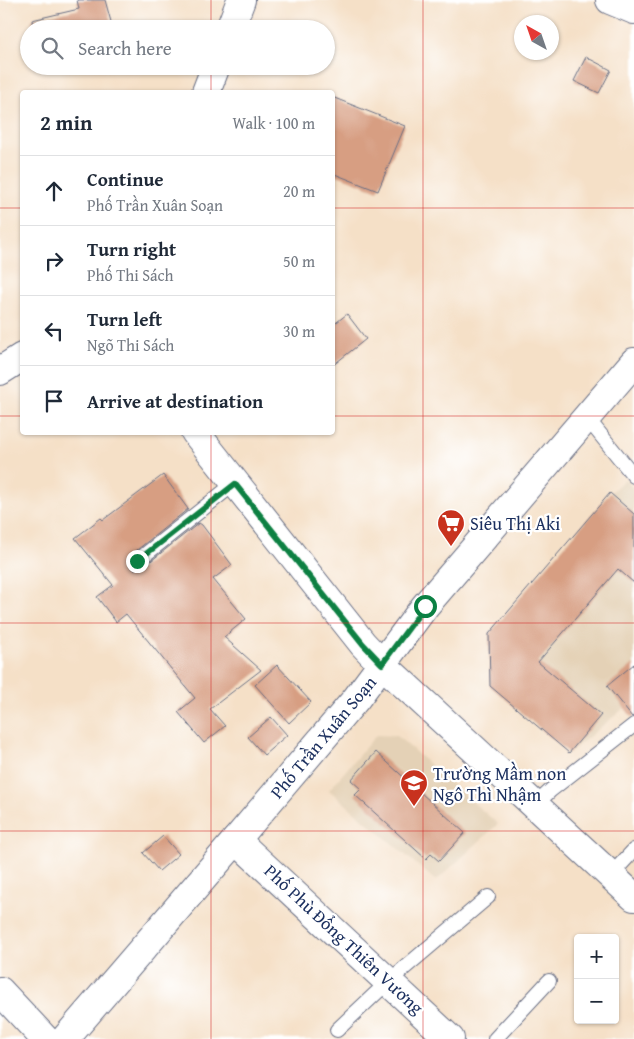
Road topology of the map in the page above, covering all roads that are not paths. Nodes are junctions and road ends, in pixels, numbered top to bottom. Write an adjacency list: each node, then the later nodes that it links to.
1 (242, 0): 4 (street)
2 (610, 0): 3 (street)
3 (634, 10)
4 (234, 20)
5 (213, 75): 6 (street)
6 (207, 90)
7 (20, 358): 9 (street)
8 (634, 362): 10 (street, Phố Trần Xuân Soạn)
9 (0, 371)
10 (587, 418): 12 (lane); 15 (street, Phố Trần Xuân Soạn)
11 (196, 435): 13 (street)
12 (634, 476)
13 (235, 484): 14 (lane); 15 (street)
14 (137, 561)
15 (382, 664): 17 (street); 18 (street, Phố Trần Xuân Soạn)
16 (634, 725): 17 (lane)
17 (535, 805): 20 (street)
18 (236, 840): 23 (street, Phố Phù Đổng Thiên Vương); 28 (street, Phố Trần Xuân Soạn)
19 (634, 850): 20 (lane)
20 (611, 875): 22 (street)
21 (488, 897): 23 (lane)
22 (634, 897)
23 (389, 981): 26 (lane); 29 (street, Phố Phù Đổng Thiên Vương)
24 (549, 981): 30 (lane)
25 (0, 991): 27 (street)
26 (336, 1030)
27 (45, 1039)
28 (64, 1039)
29 (450, 1039)
30 (495, 1039)

